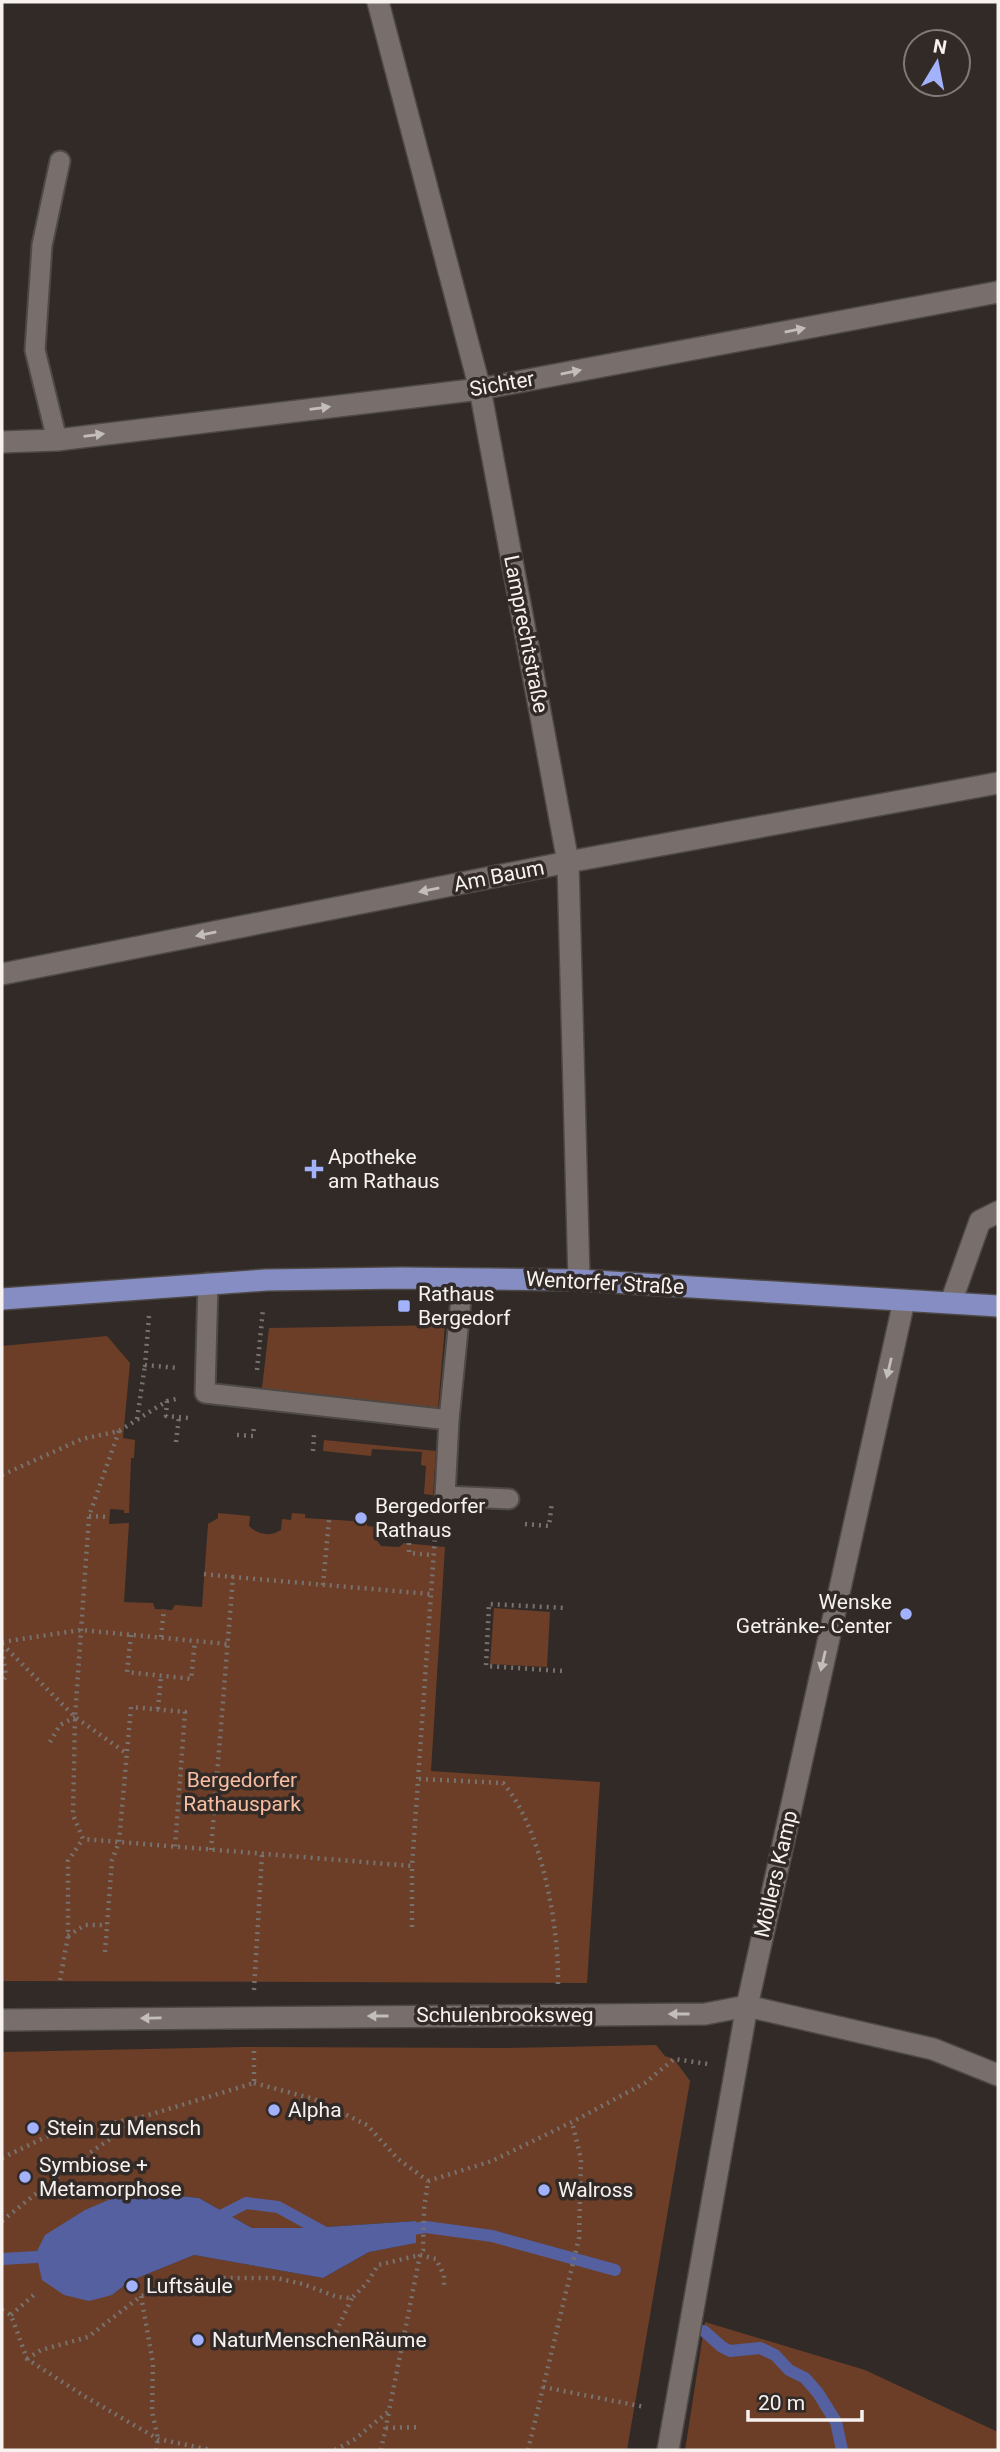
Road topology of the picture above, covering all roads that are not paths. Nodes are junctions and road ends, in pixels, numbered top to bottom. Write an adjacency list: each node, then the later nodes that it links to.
1 (378, 2): 4 (street, Lamprechtstraße)
2 (60, 161): 5 (lane)
3 (998, 292): 4 (street, Sichter, one-way to 3)
4 (480, 389): 5 (street, Sichter, one-way to 4); 8 (street, Lamprechtstraße)
5 (57, 440): 6 (street, Sichter)
6 (2, 442)
7 (998, 783): 8 (street, Am Baum)
8 (568, 862): 9 (street, Am Baum, one-way to 9); 12 (street, Lamprechtstraße)
9 (2, 974)
10 (998, 1212): 16 (street)
11 (463, 1279): 12 (main road, Wentorfer Straße); 13 (main road, Wentorfer Straße); 18 (lane)
12 (579, 1280): 15 (main road, Wentorfer Straße)
13 (208, 1283): 14 (main road, Wentorfer Straße); 18 (lane)
14 (2, 1299)
15 (904, 1301): 16 (main road, Wentorfer Straße); 20 (street, Möllers Kamp, one-way to 20)
16 (951, 1302): 17 (main road, Wentorfer Straße)
17 (998, 1306)
18 (449, 1420): 19 (lane)
19 (509, 1499)
20 (747, 2006): 21 (street, Schulenbrooksweg, one-way to 21); 22 (street, Schulenbrooksweg); 23 (street, Möllers Kamp)
21 (2, 2020)
22 (998, 2075)
23 (668, 2450)

